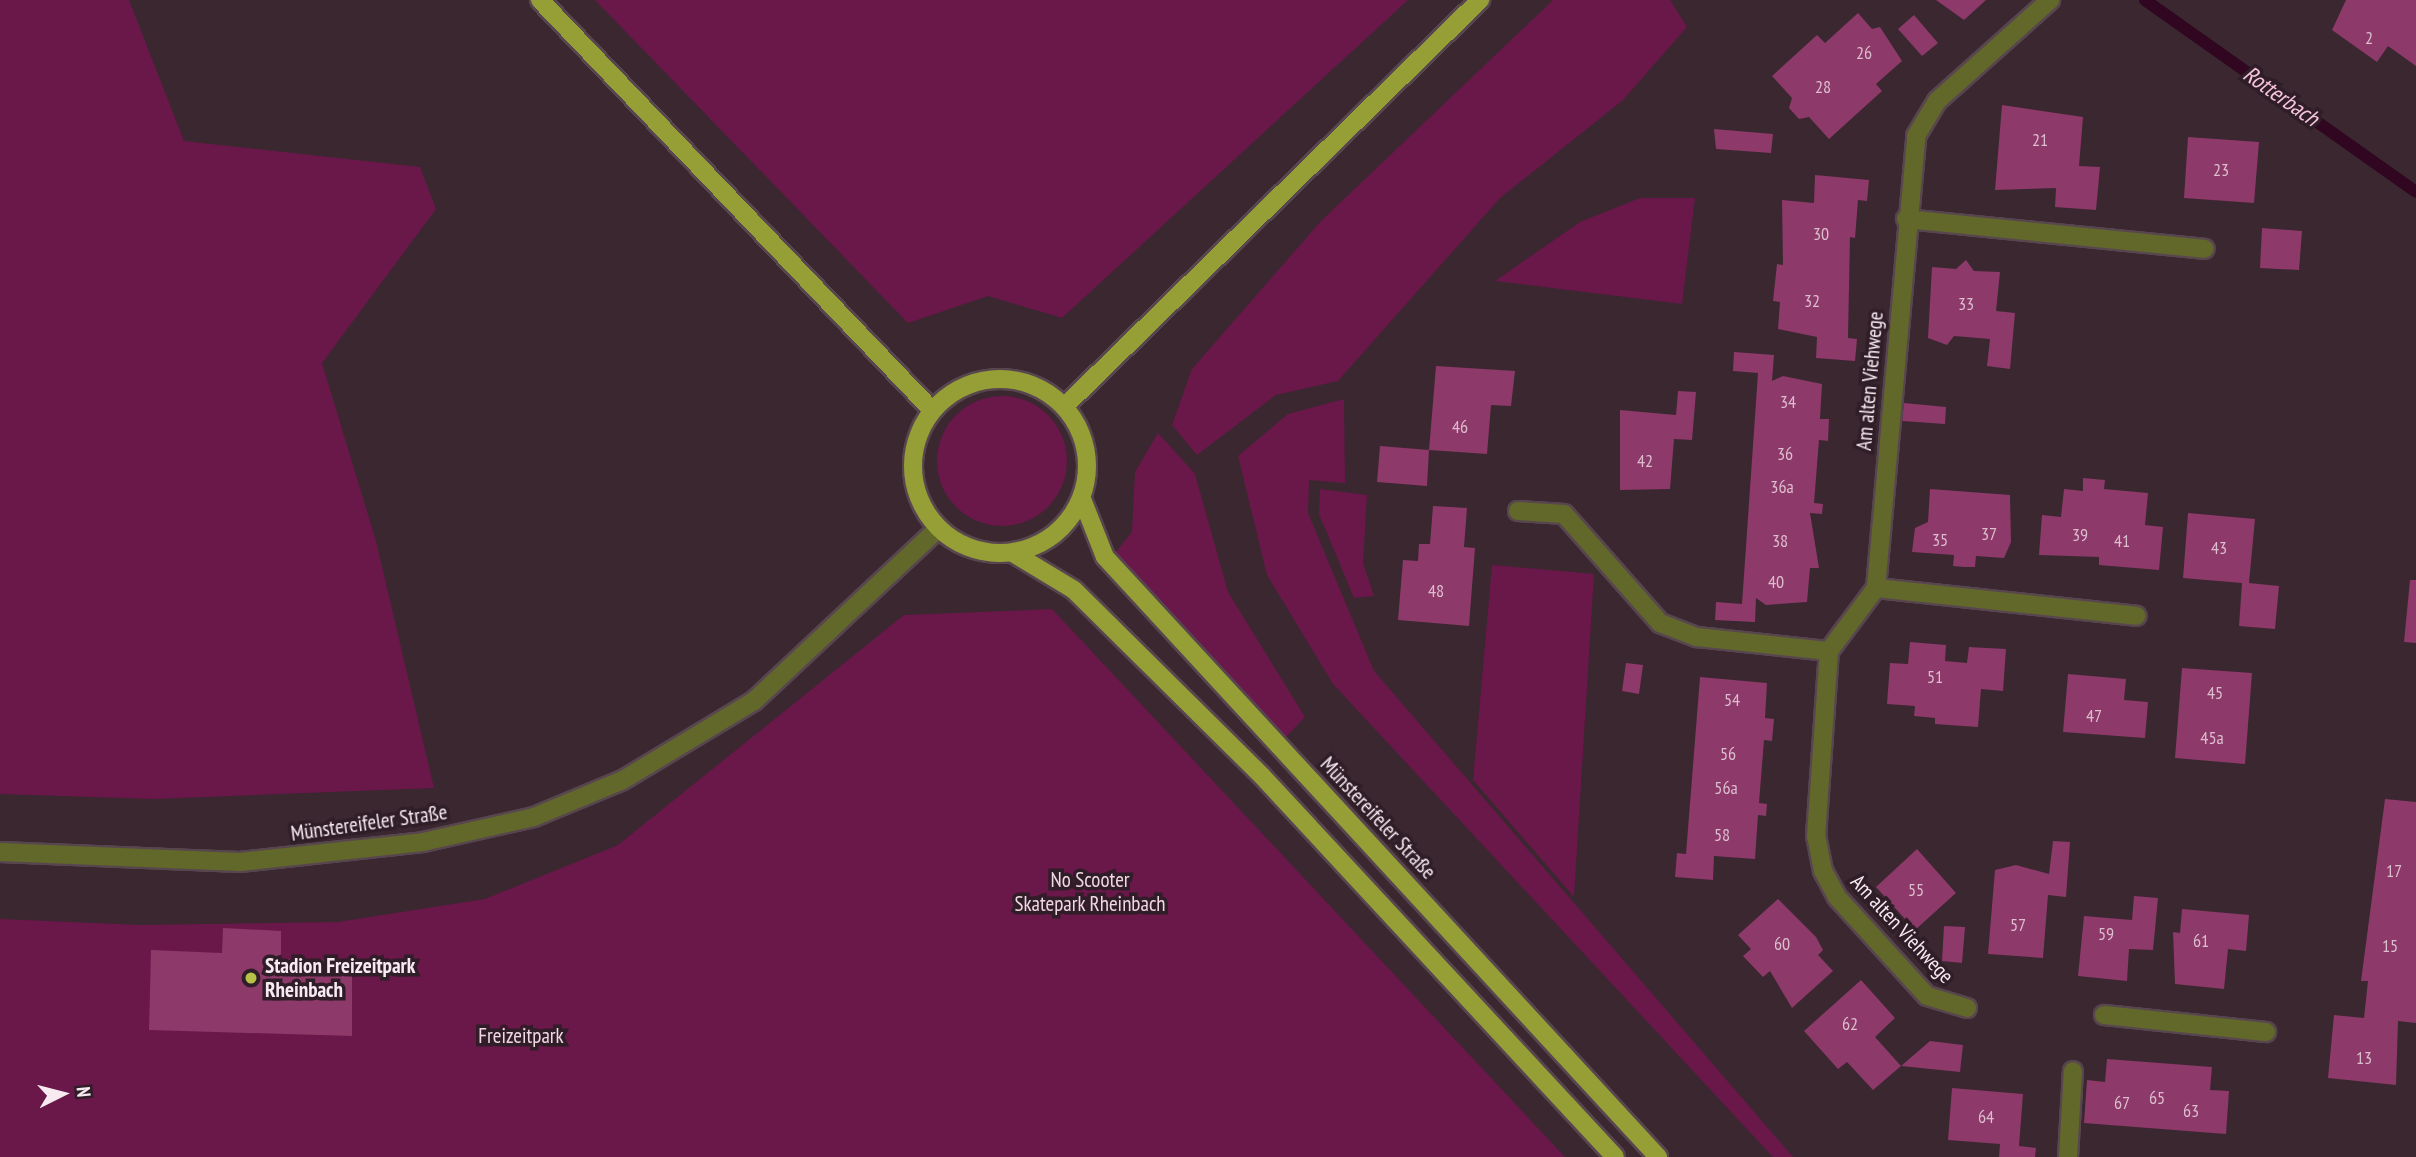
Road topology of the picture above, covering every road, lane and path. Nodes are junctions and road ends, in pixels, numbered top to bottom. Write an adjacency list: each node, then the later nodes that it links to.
1 (540, 0): 7 (main road)
2 (1480, 0): 6 (main road)
3 (2050, 0): 4 (street, Am alten Viehwege)
4 (1906, 219): 5 (street); 12 (street, Am alten Viehwege)
5 (2204, 249)
6 (1065, 406): 7 (main road); 8 (main road)
7 (930, 408): 10 (main road)
8 (1082, 499): 11 (main road); 21 (main road, Münstereifeler Straße)
9 (1518, 511): 14 (street)
10 (938, 528): 11 (main road); 15 (street, Münstereifeler Straße)
11 (1013, 553): 20 (main road)
12 (1876, 588): 13 (street); 14 (street)
13 (2137, 616)
14 (1829, 651): 16 (street, Am alten Viehwege)
15 (0, 852)
16 (1967, 1008)
17 (2104, 1015): 18 (street)
18 (2266, 1032)
19 (2073, 1071): 22 (street)
20 (1615, 1157)
21 (1658, 1157)
22 (2068, 1157)

